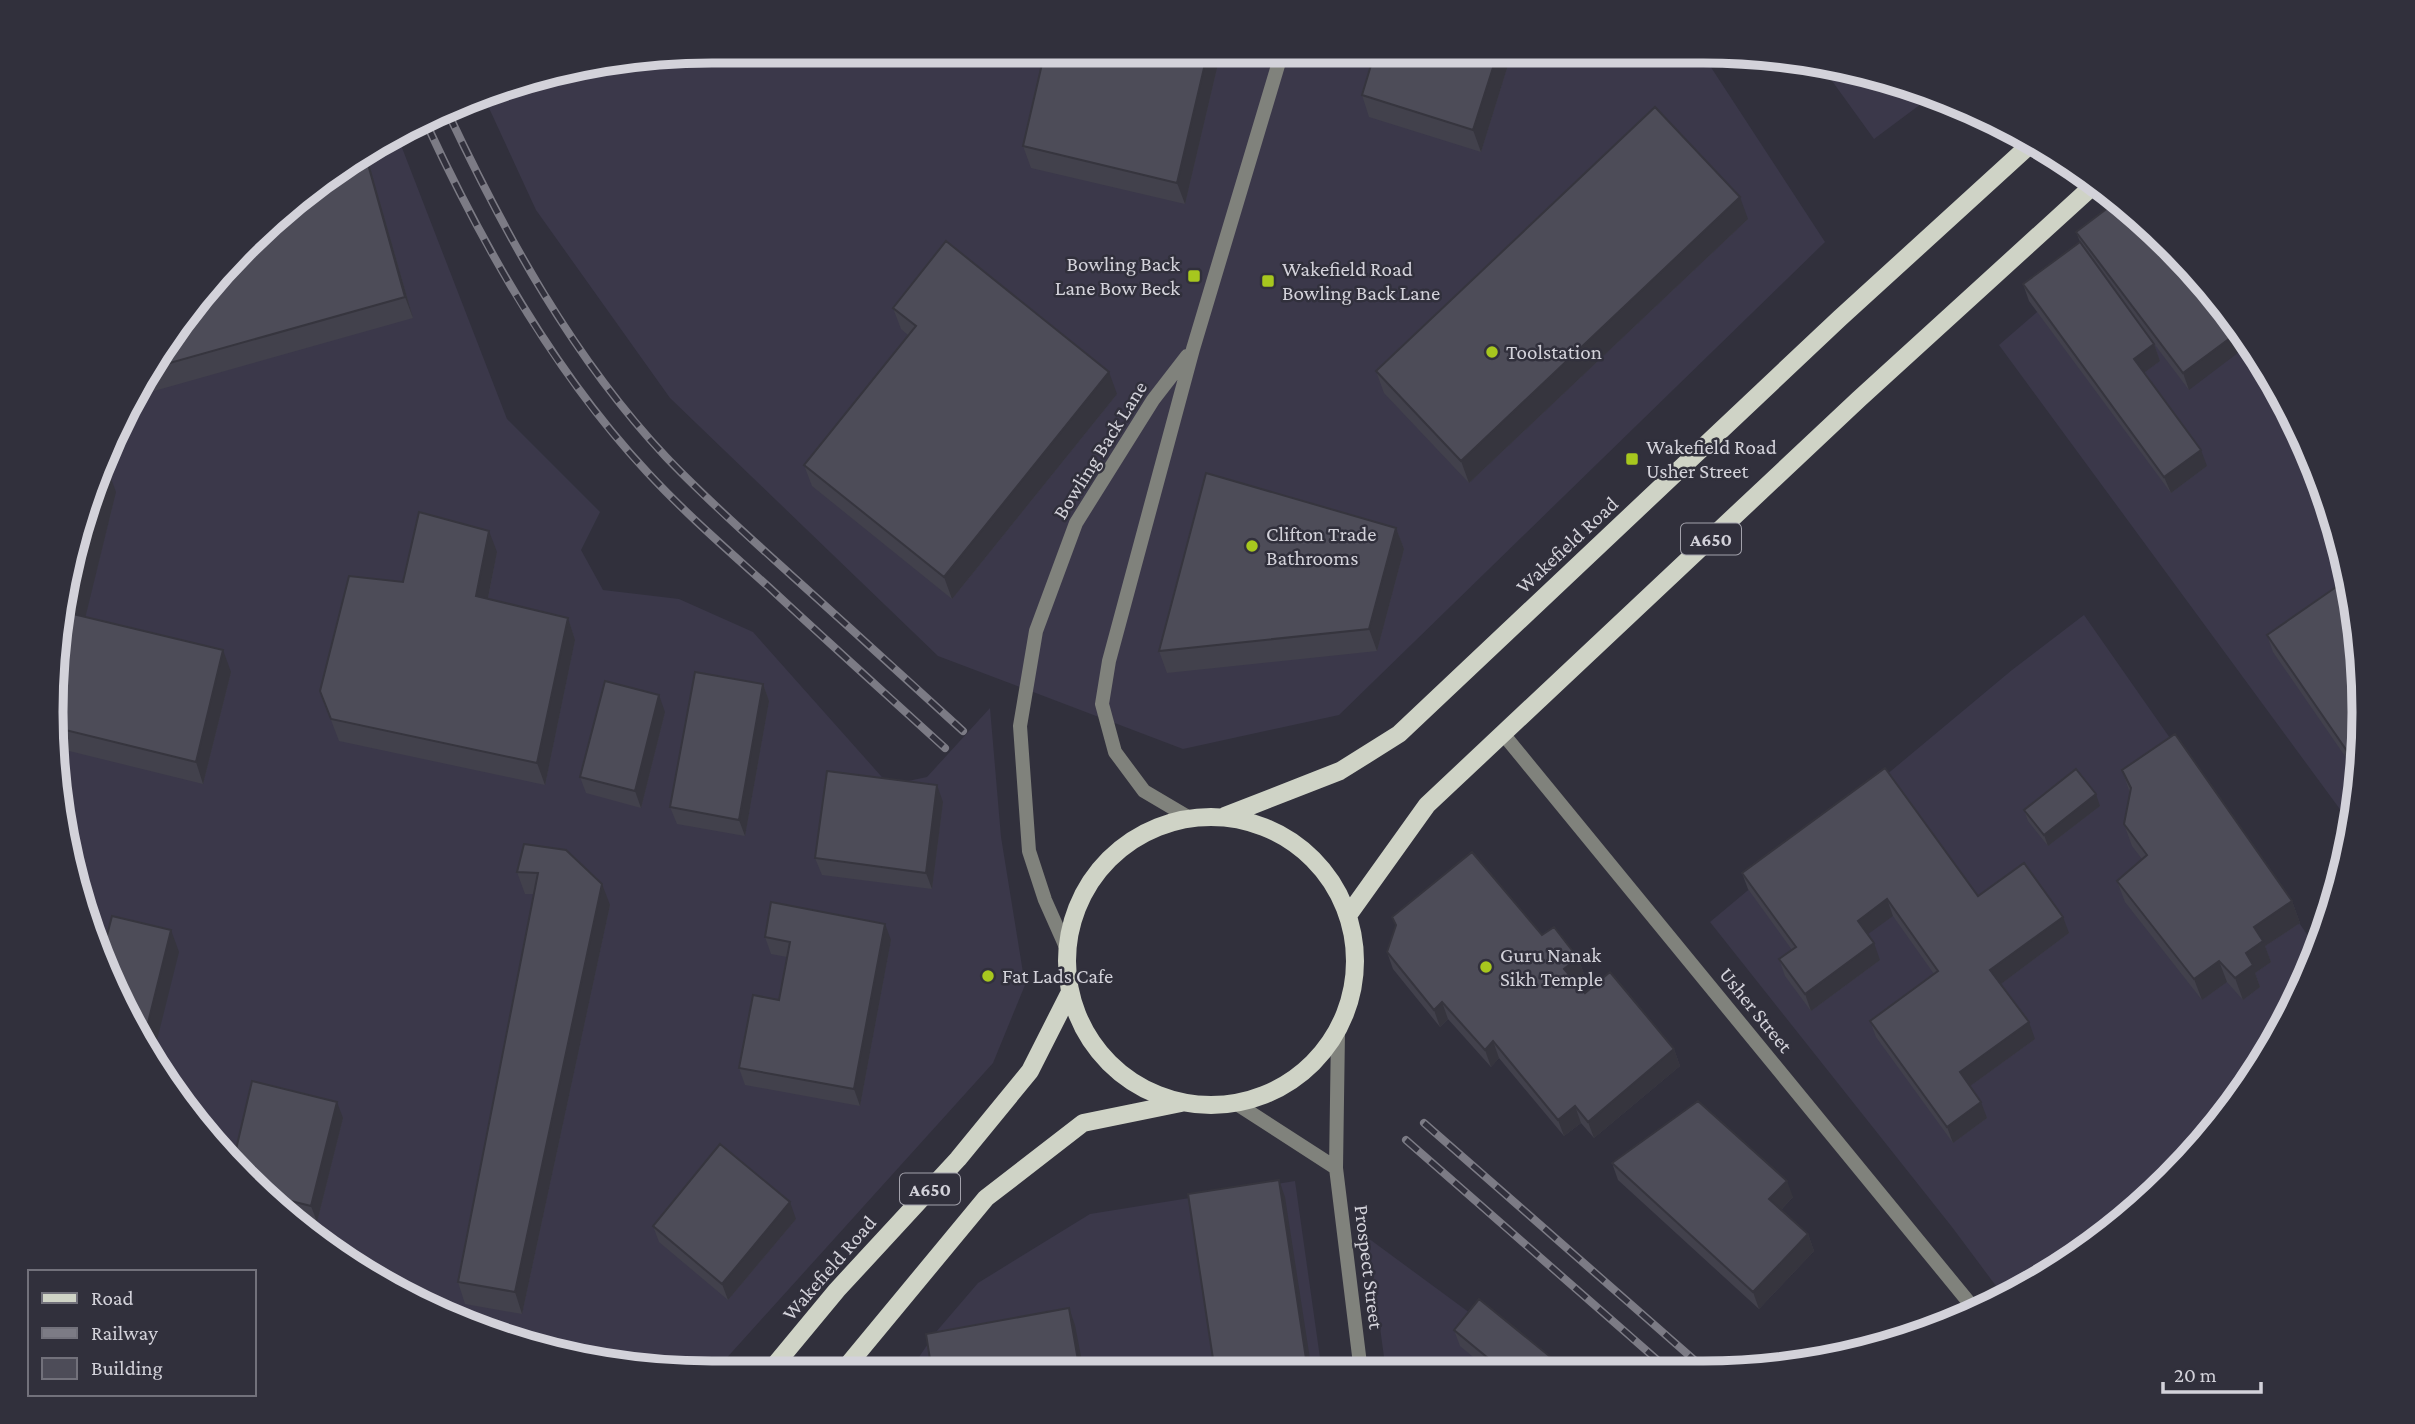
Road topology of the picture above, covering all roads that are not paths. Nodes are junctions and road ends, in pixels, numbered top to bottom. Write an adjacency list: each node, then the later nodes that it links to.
1 (1280, 63): 4 (street, Bowling Back Lane)
2 (2026, 149): 6 (main road, Wakefield Road / A650)
3 (2088, 190): 5 (main road, A650)
4 (1193, 349): 7 (street, Bowling Back Lane); 9 (street, Bowling Back Lane)
5 (1504, 735): 8 (main road, A650); 15 (street, Usher Street)
6 (1225, 816): 7 (main road, A650); 8 (main road, A650)
7 (1188, 817): 9 (main road, A650)
8 (1349, 914): 11 (main road, A650)
9 (1065, 945): 10 (main road, A650)
10 (1070, 992): 12 (main road, A650); 16 (main road, Wakefield Road / A650)
11 (1338, 1032): 13 (main road, A650); 14 (street, Prospect Street)
12 (1181, 1103): 13 (main road, A650); 17 (main road, A650)
13 (1237, 1104): 14 (street)
14 (1336, 1168): 18 (street, Prospect Street)
15 (1970, 1303)
16 (778, 1361)
17 (851, 1361)
18 (1360, 1361)

